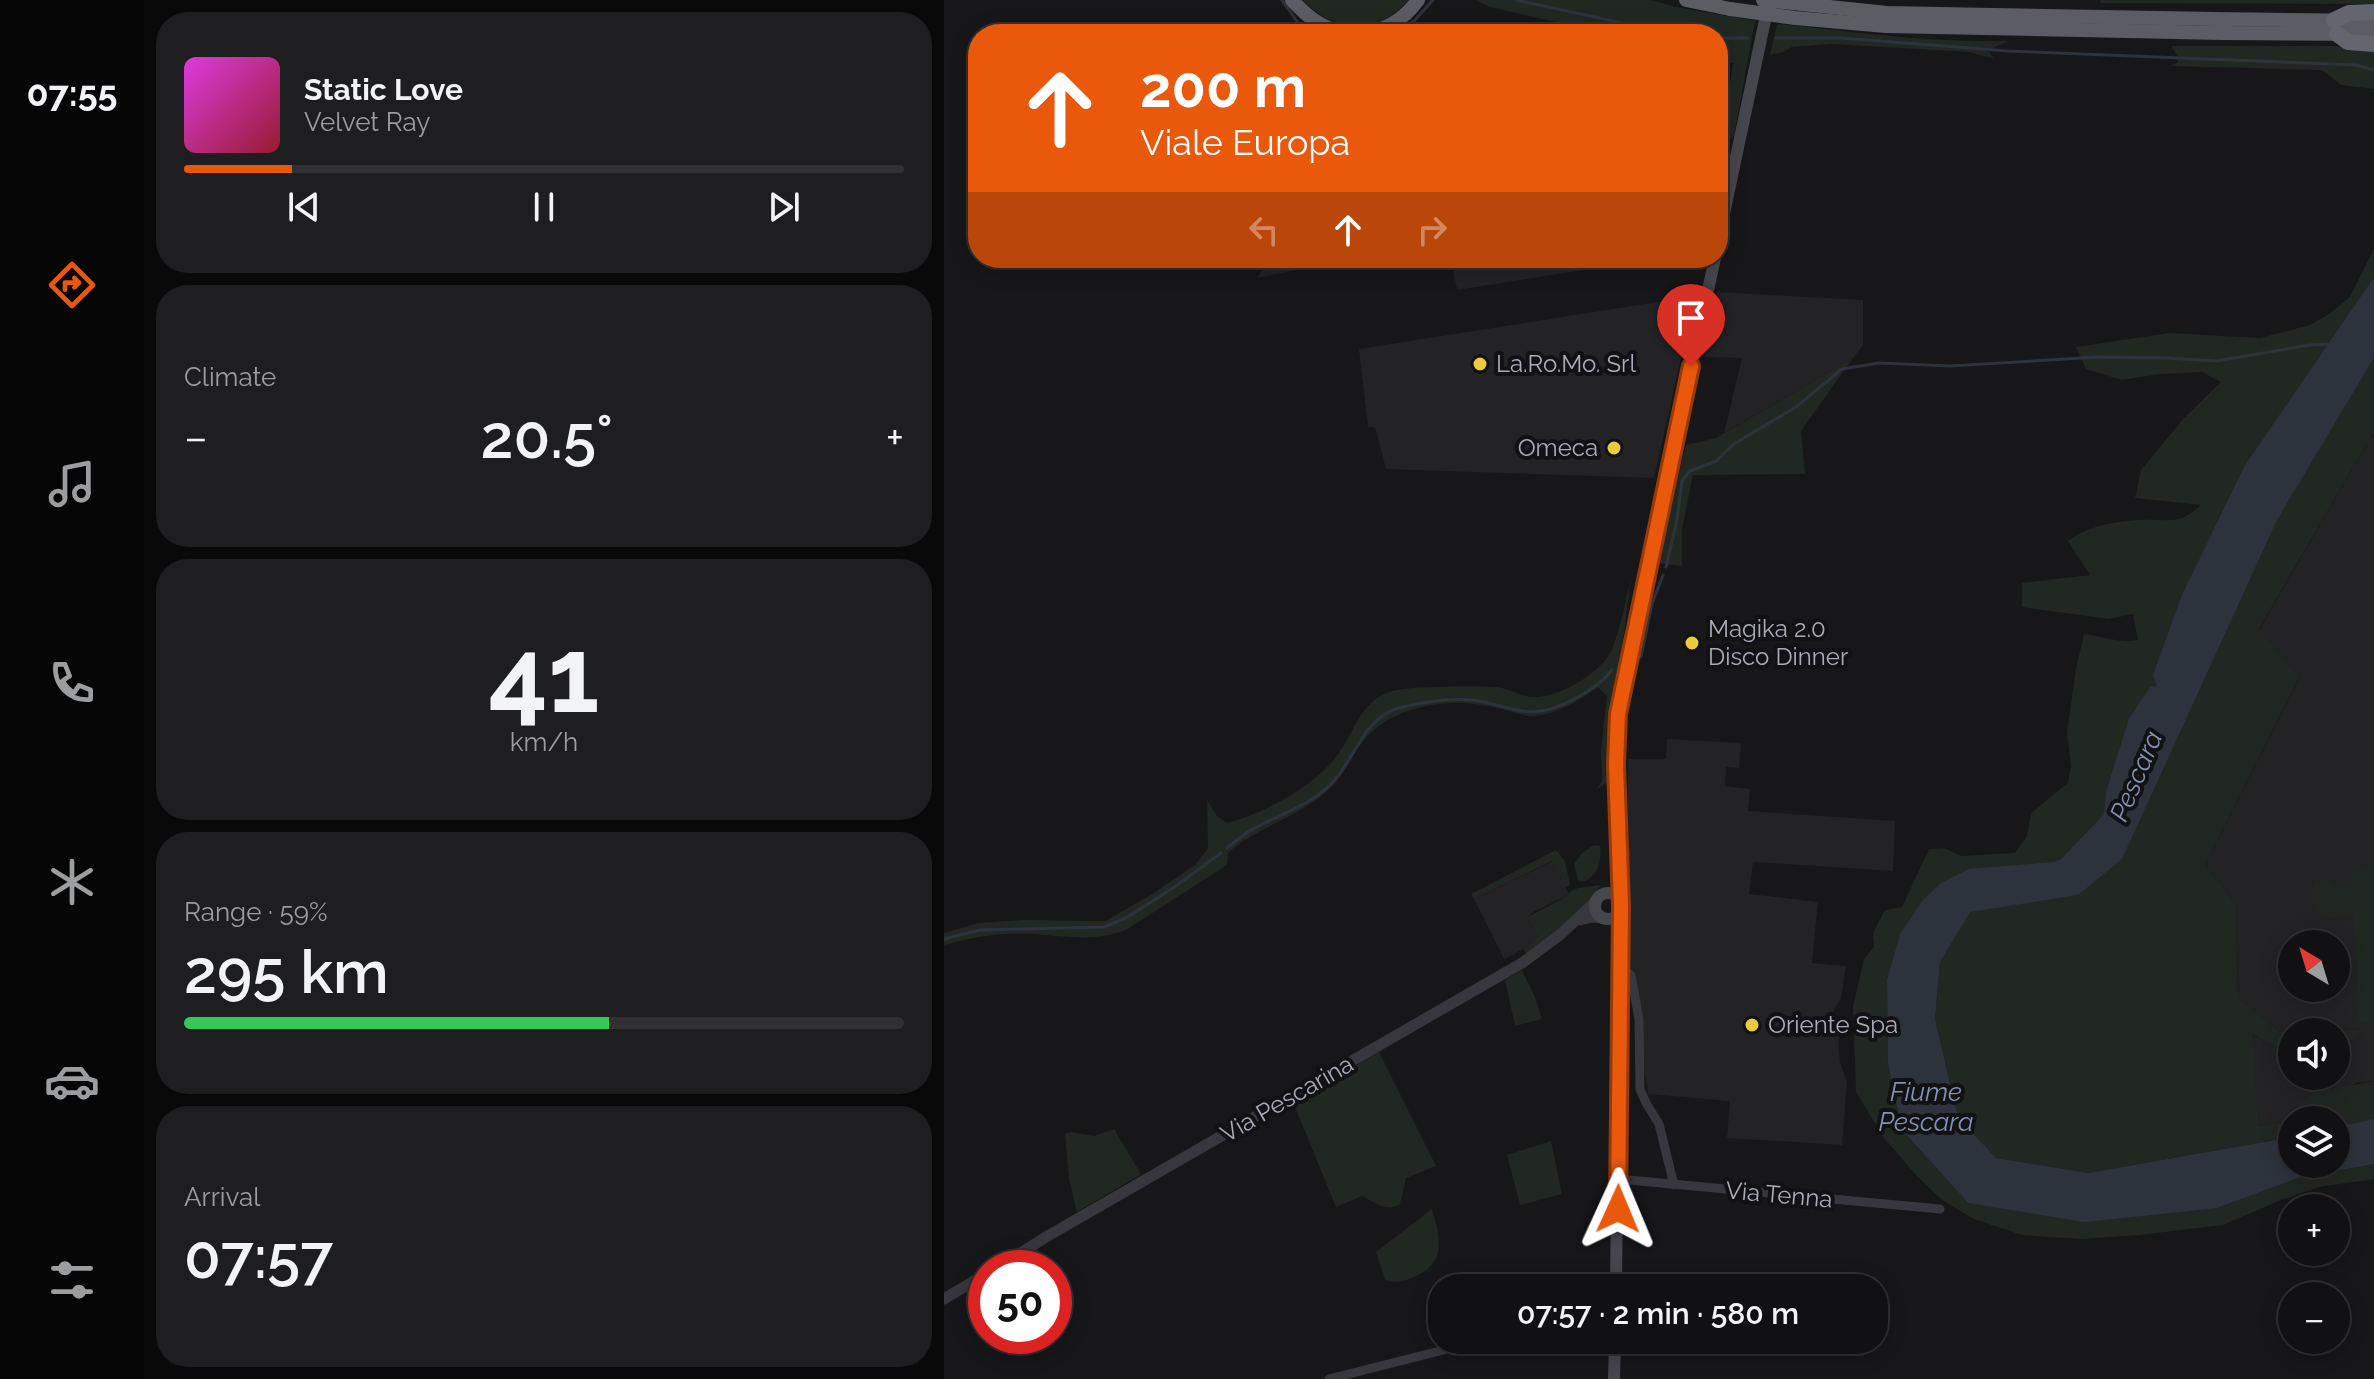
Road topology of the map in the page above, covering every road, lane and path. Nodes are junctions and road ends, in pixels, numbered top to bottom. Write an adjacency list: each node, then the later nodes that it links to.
1 (1418, 0): 9 (highway)
2 (1686, 0): 10 (highway, bridge)
3 (1763, 0): 10 (highway, bridge)
4 (1770, 0): 13 (main road)
5 (1296, 3): 8 (highway)
6 (2374, 12): 10 (highway)
7 (2374, 21): 10 (highway)
8 (1320, 24)
9 (1392, 24)
10 (2335, 27): 11 (highway); 12 (highway)
11 (2374, 34)
12 (2374, 44)
13 (1728, 195)
14 (1713, 268): 15 (main road)
15 (1619, 855): 16 (main road); 17 (main road)
16 (1597, 899): 17 (main road); 18 (main road); 19 (street, Via Pescarina)
17 (1620, 906): 18 (main road); 20 (main road)
18 (1604, 918): 19 (street, Via Pescarina); 20 (main road)
19 (1572, 924): 25 (street, Via Pescarina)
20 (1620, 942): 21 (main road)
21 (1619, 967): 22 (main road); 23 (street)
22 (1618, 1179): 23 (street, Via Tenna); 26 (main road)
23 (1674, 1185): 24 (street, Via Tenna)
24 (1940, 1209)
25 (1025, 1250)
26 (1616, 1274)
27 (968, 1285): 28 (street)
28 (944, 1299)
29 (1428, 1354): 31 (street)
30 (1615, 1354): 32 (main road)
31 (1329, 1379)
32 (1614, 1379)

